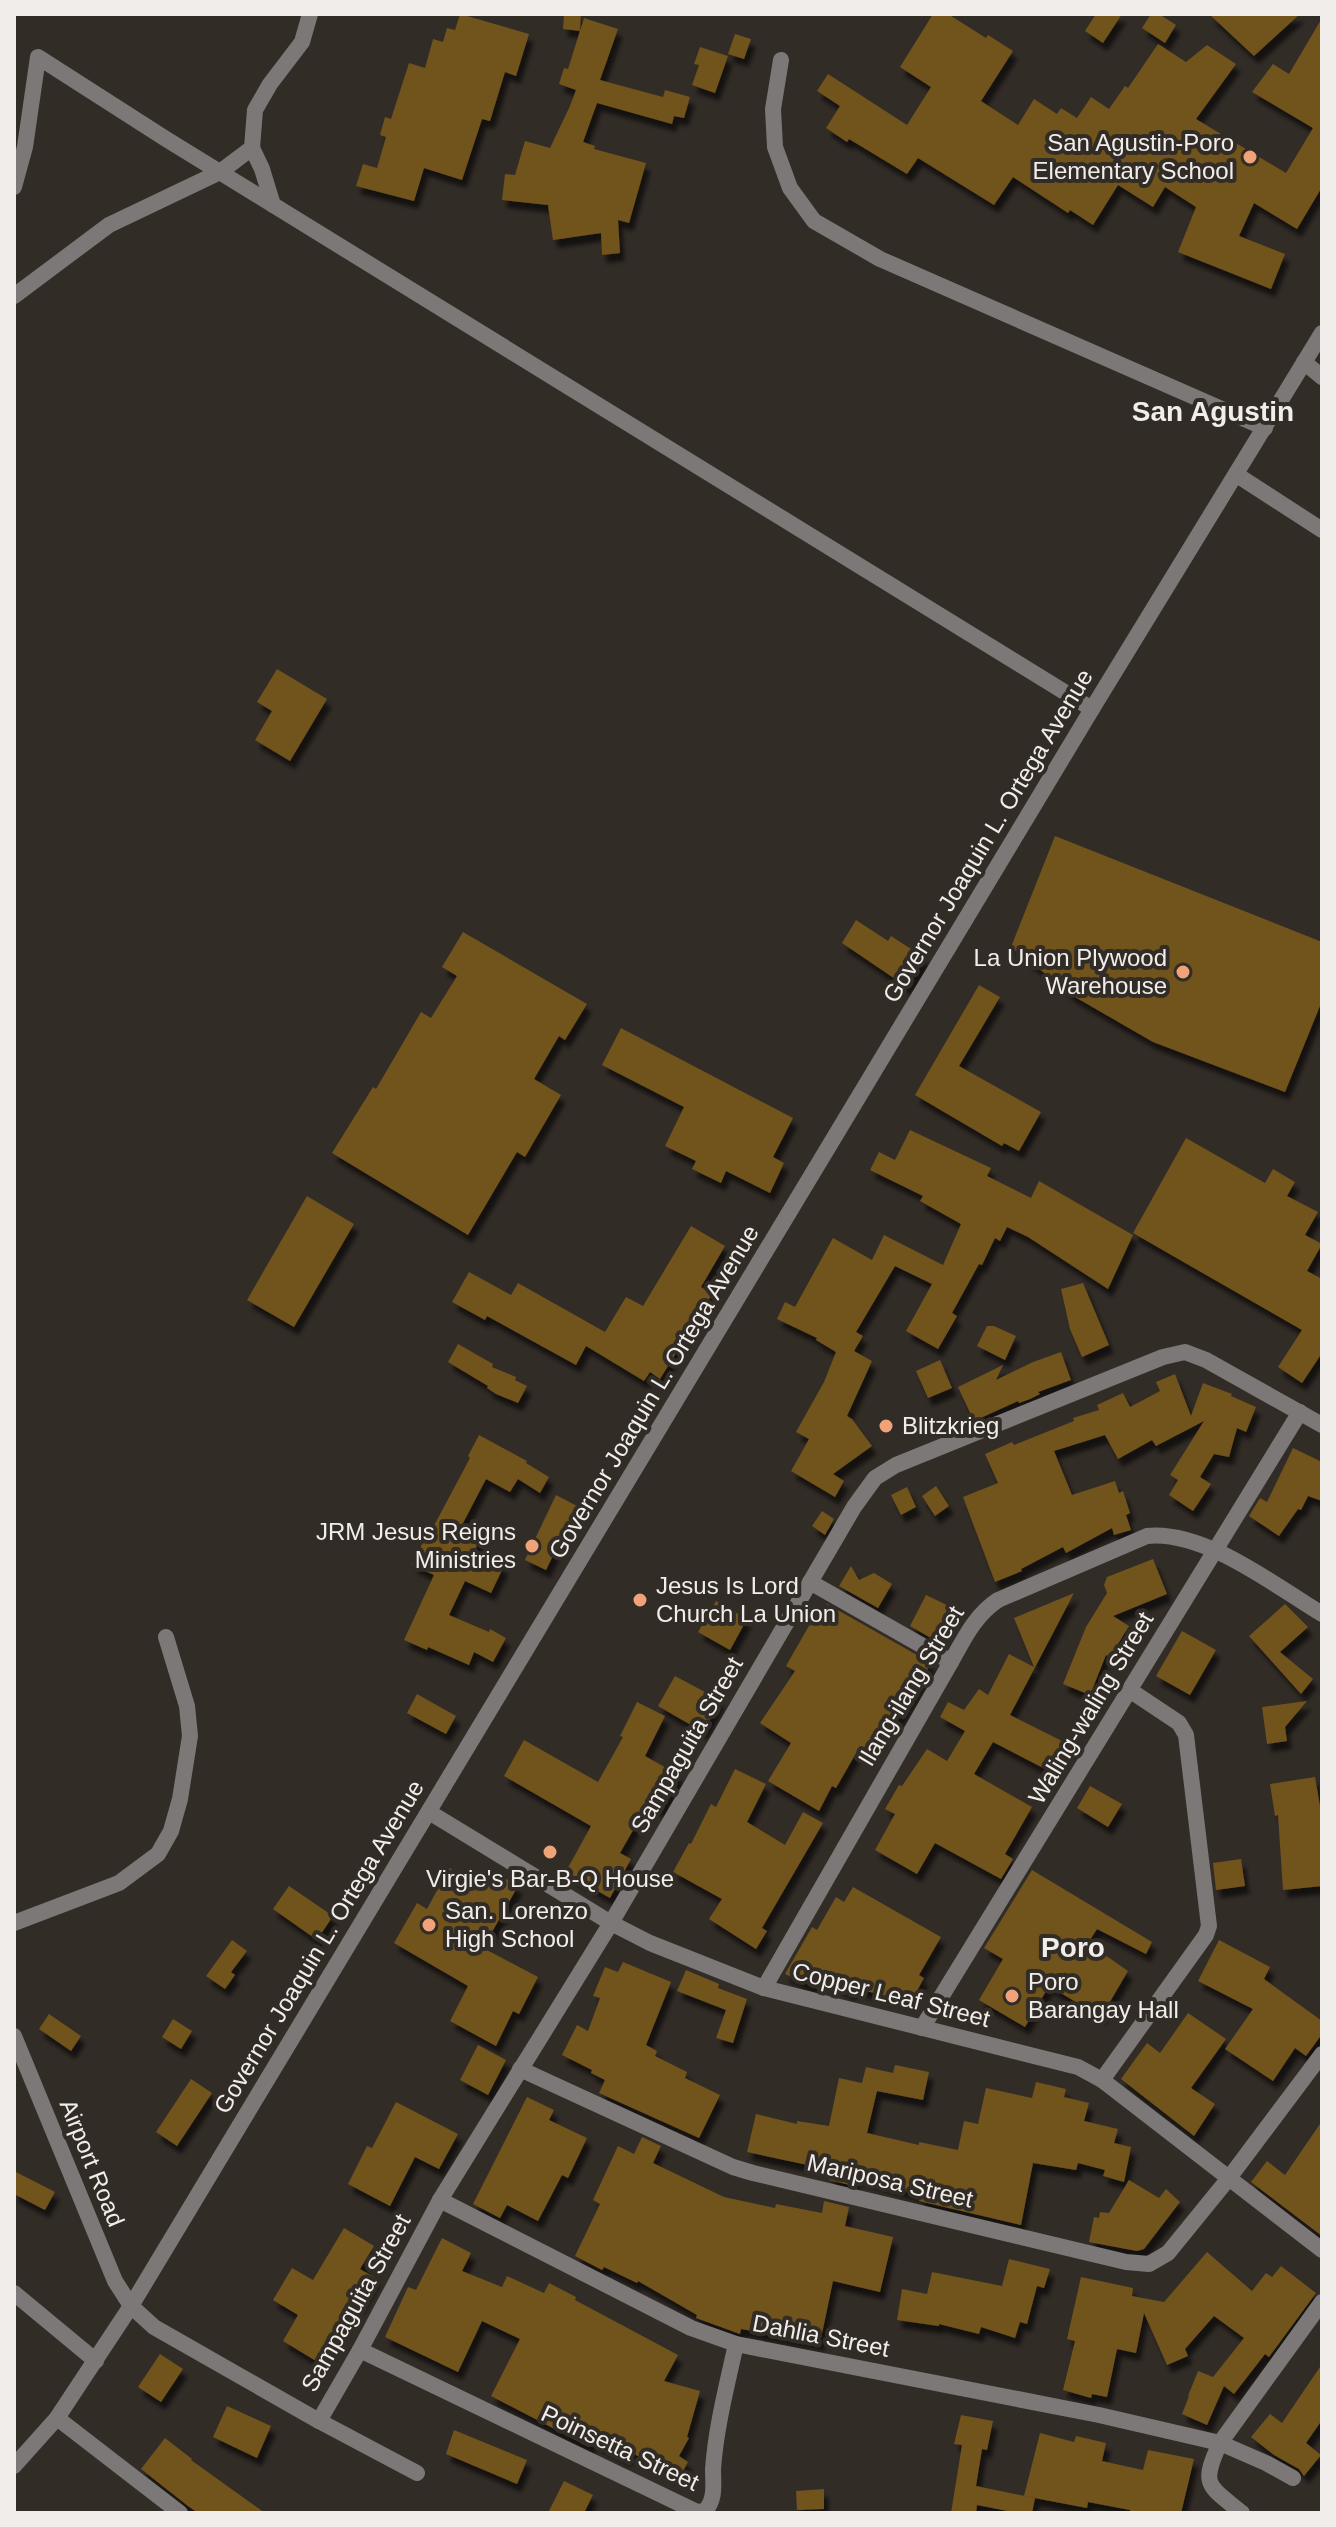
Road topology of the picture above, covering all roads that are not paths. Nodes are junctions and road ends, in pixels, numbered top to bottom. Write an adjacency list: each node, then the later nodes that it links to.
1 (310, 14): 3 (street)
2 (781, 60): 11 (street)
3 (252, 148): 4 (street); 6 (street)
4 (220, 172): 5 (street); 6 (street); 7 (street)
5 (14, 187)
6 (273, 205): 14 (street)
7 (14, 296)
8 (1322, 333): 9 (street, Governor Joaquin L. Ortega Avenue)
9 (1304, 362): 10 (street); 11 (street, Governor Joaquin L. Ortega Avenue)
10 (1322, 377)
11 (1265, 428): 12 (street, Governor Joaquin L. Ortega Avenue)
12 (1237, 475): 13 (street); 14 (street, Governor Joaquin L. Ortega Avenue)
13 (1322, 530)
14 (1092, 709): 23 (street, Governor Joaquin L. Ortega Avenue)
15 (1300, 1412): 16 (street, Sampaguita Street); 17 (street, Waling-waling Street); 18 (street, Sampaguita Street)
16 (1322, 1425)
17 (1215, 1549): 19 (street, Ilang-ilang Street); 21 (street, Ilang-ilang Street); 22 (street, Waling-waling Street)
18 (810, 1582): 21 (street); 25 (street, Sampaguita Street)
19 (1322, 1614)
20 (166, 1637): 24 (street)
21 (951, 1662): 26 (street, Ilang-ilang Street)
22 (1131, 1691): 27 (street, Waling-waling Street); 31 (street)
23 (429, 1812): 25 (street, Copper Leaf Street); 37 (street, Governor Joaquin L. Ortega Avenue)
24 (14, 1923)
25 (611, 1923): 26 (street, Copper Leaf Street); 30 (street, Sampaguita Street)
26 (764, 1988): 27 (street, Copper Leaf Street)
27 (922, 2028): 31 (street, Copper Leaf Street)
28 (14, 2036): 37 (street, Airport Road)
29 (1322, 2054): 32 (street)
30 (520, 2069): 32 (street, Mariposa Street); 33 (street, Sampaguita Street)
31 (1102, 2080): 32 (street, Copper Leaf Street)
32 (1229, 2178): 34 (street, Copper Leaf Street)
33 (440, 2200): 38 (street, Dahlia Street); 39 (street, Sampaguita Street)
34 (1322, 2250)
35 (14, 2293): 40 (street)
36 (1322, 2302): 43 (street)
37 (131, 2306): 40 (street, Governor Joaquin L. Ortega Avenue); 42 (street)
38 (736, 2344): 39 (street, Poinsetta Street); 43 (street, Dahlia Street)
39 (360, 2350): 42 (street, Sampaguita Street)
40 (96, 2361): 41 (street, Governor Joaquin L. Ortega Avenue)
41 (57, 2418): 44 (street, Governor Joaquin L. Ortega Avenue); 47 (street)
42 (319, 2421): 45 (street)
43 (1220, 2443): 46 (street, Dahlia Street); 48 (street)
44 (14, 2466)
45 (417, 2473)
46 (1293, 2478)
47 (180, 2513)
48 (1242, 2513)

